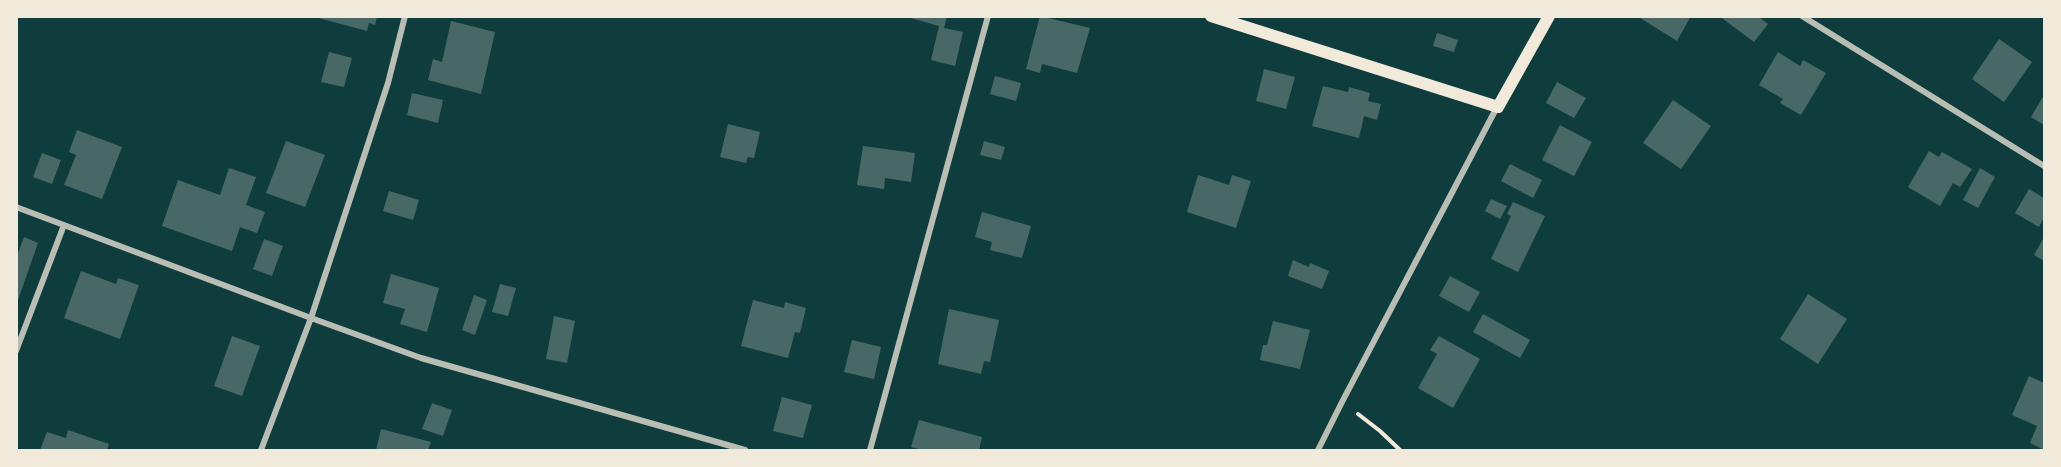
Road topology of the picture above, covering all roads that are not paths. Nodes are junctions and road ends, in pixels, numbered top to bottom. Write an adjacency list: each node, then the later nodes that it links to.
1 (405, 16): 10 (street)
2 (988, 16): 14 (street)
3 (1211, 16): 6 (main road)
4 (1549, 16): 6 (main road)
5 (1802, 16): 7 (street)
6 (1498, 107): 15 (street)
7 (2044, 166)
8 (16, 207): 9 (street)
9 (64, 225): 10 (street); 11 (street)
10 (311, 318): 12 (street); 13 (street)
11 (16, 351)
12 (261, 450)
13 (745, 450)
14 (870, 450)
15 (1318, 450)

